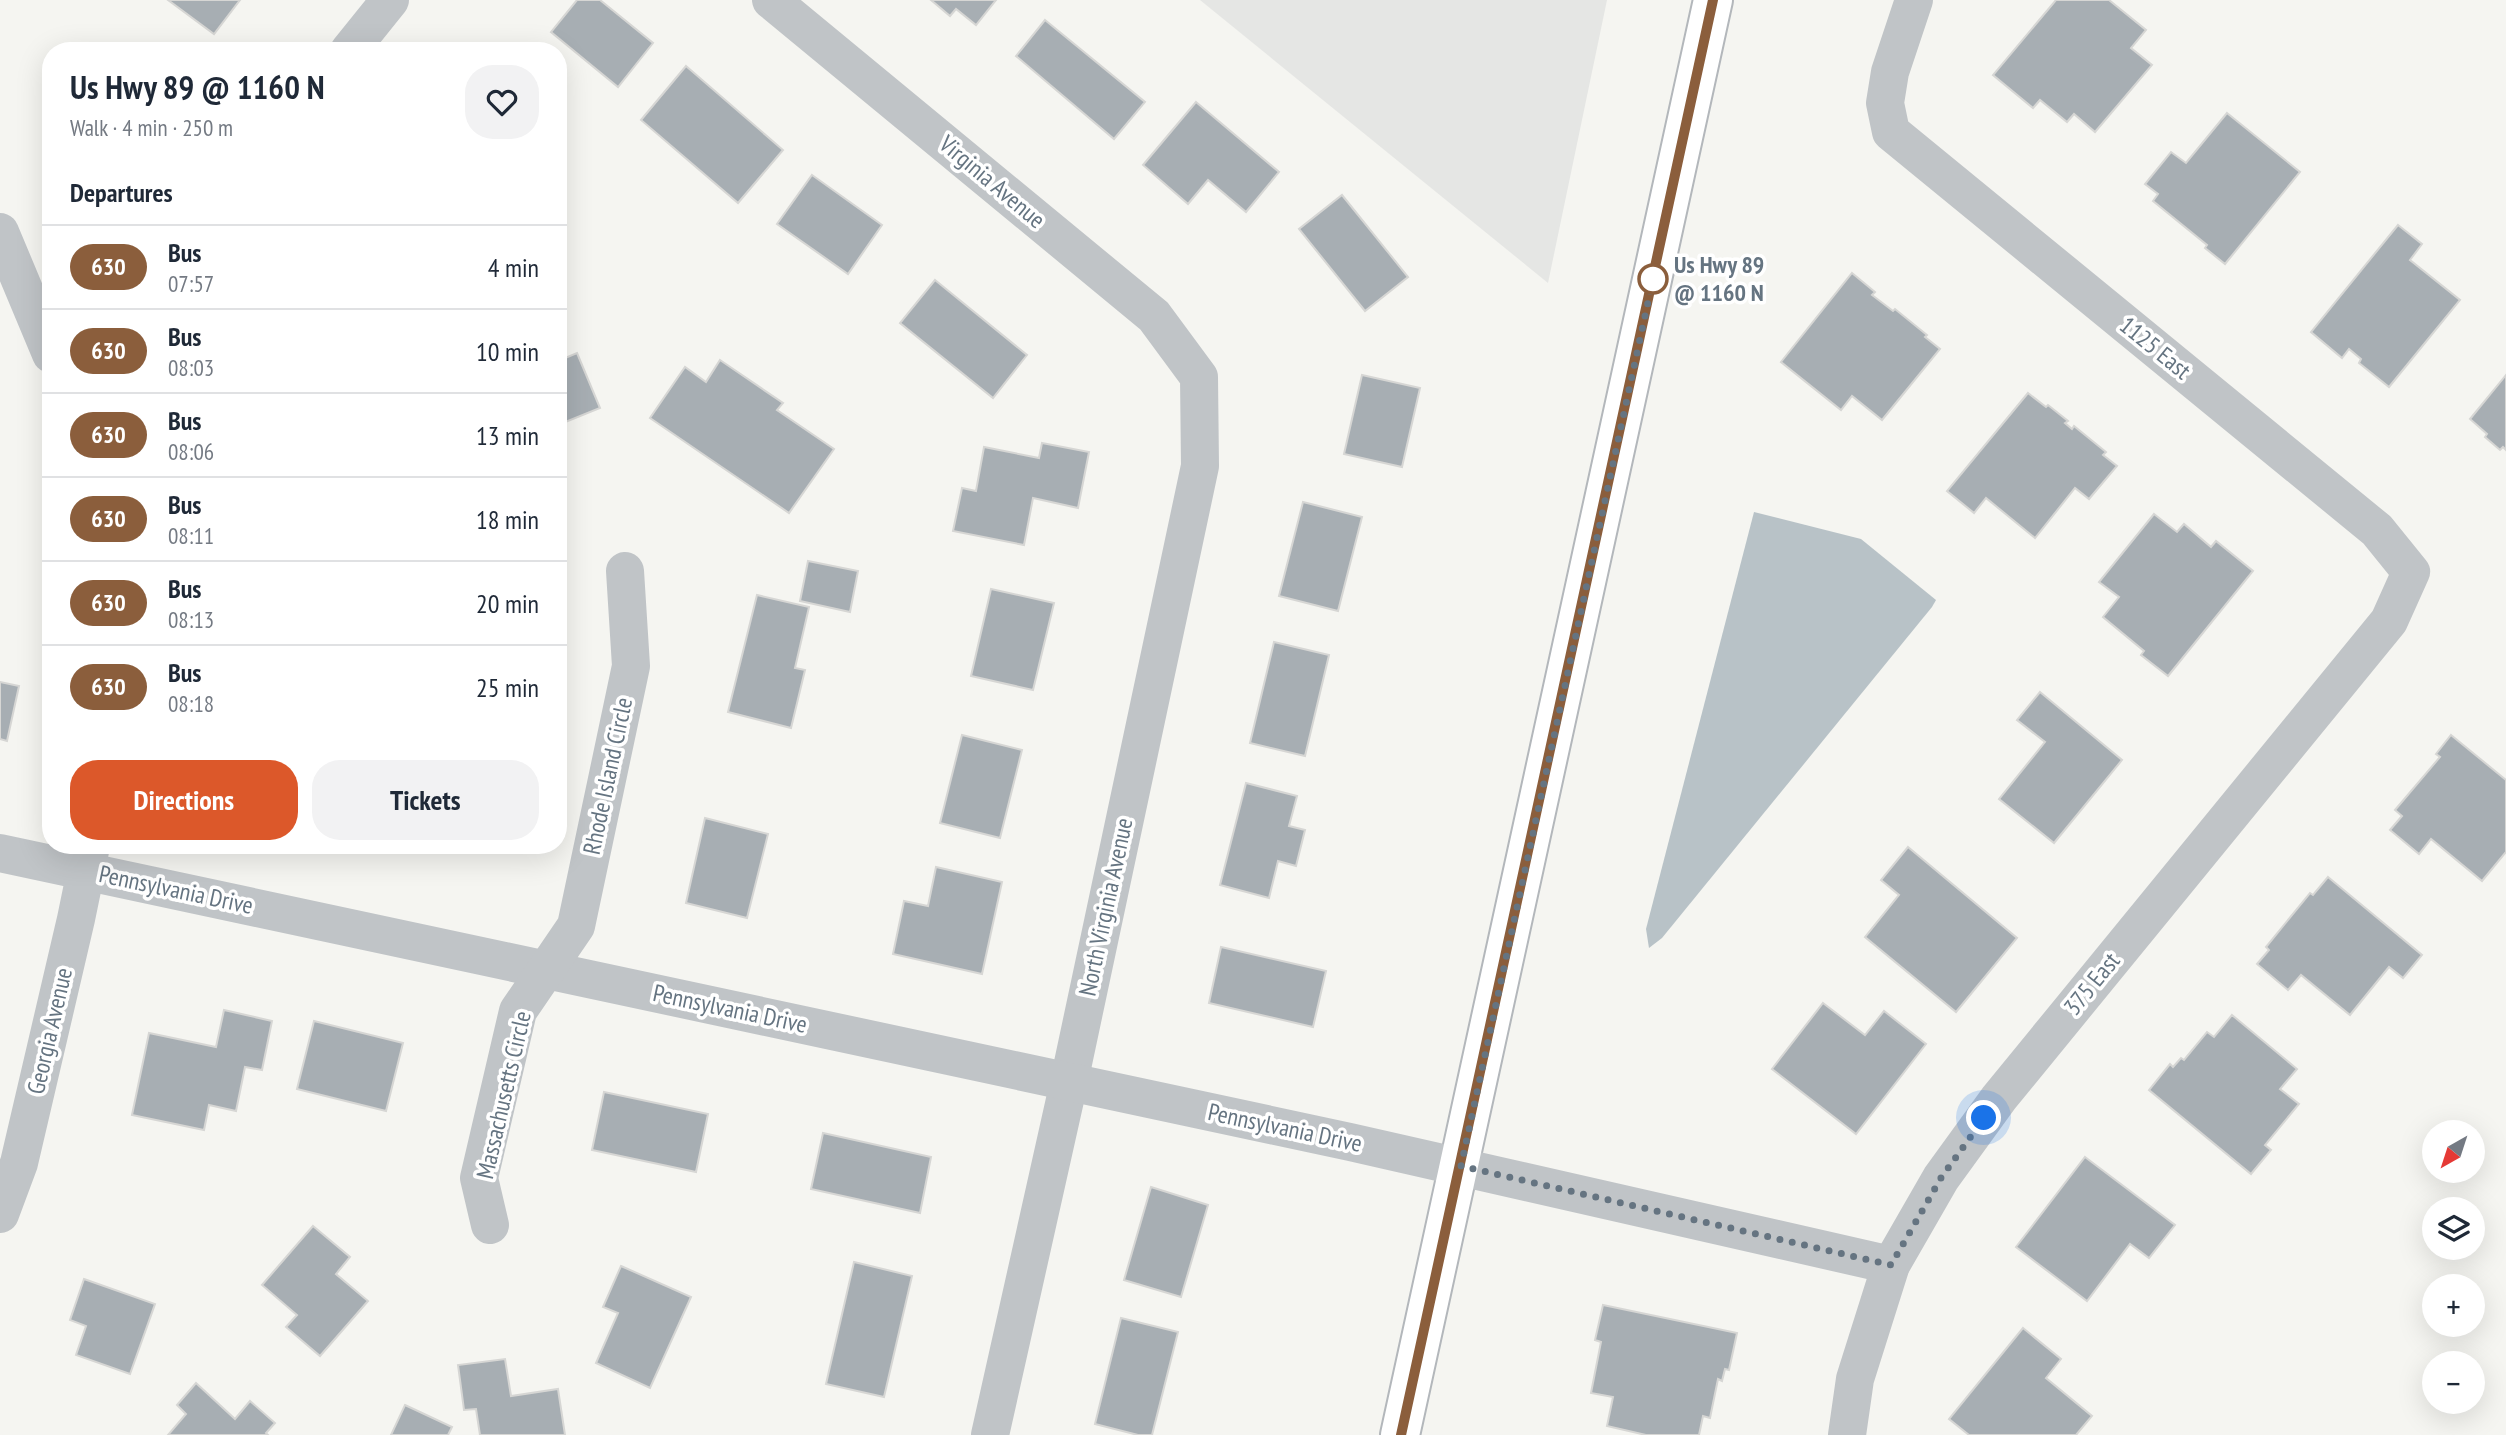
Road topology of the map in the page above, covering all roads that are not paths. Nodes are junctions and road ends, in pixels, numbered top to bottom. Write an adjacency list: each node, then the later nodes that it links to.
1 (390, 0): 5 (street)
2 (771, 0): 8 (street, Virginia Avenue)
3 (1713, 0): 15 (main road)
4 (1914, 0): 10 (street, 1125 East)
5 (356, 42)
6 (0, 232): 7 (street)
7 (42, 329)
8 (1199, 377): 14 (street, North Virginia Avenue)
9 (625, 571): 13 (street, Rhode Island Circle)
10 (2412, 572): 18 (street, 375 East)
11 (0, 853): 12 (street, Pennsylvania Drive)
12 (89, 858): 13 (street, Pennsylvania Drive); 16 (street, Georgia Avenue)
13 (546, 970): 14 (street, Pennsylvania Drive); 17 (street, Massachusetts Circle)
14 (1069, 1082): 15 (street, Pennsylvania Drive); 19 (street, North Virginia Avenue)
15 (1461, 1166): 18 (street, Pennsylvania Drive); 20 (main road)
16 (0, 1214)
17 (490, 1225)
18 (1891, 1265): 21 (street, 375 East)
19 (990, 1435)
20 (1401, 1435)
21 (1847, 1435)

